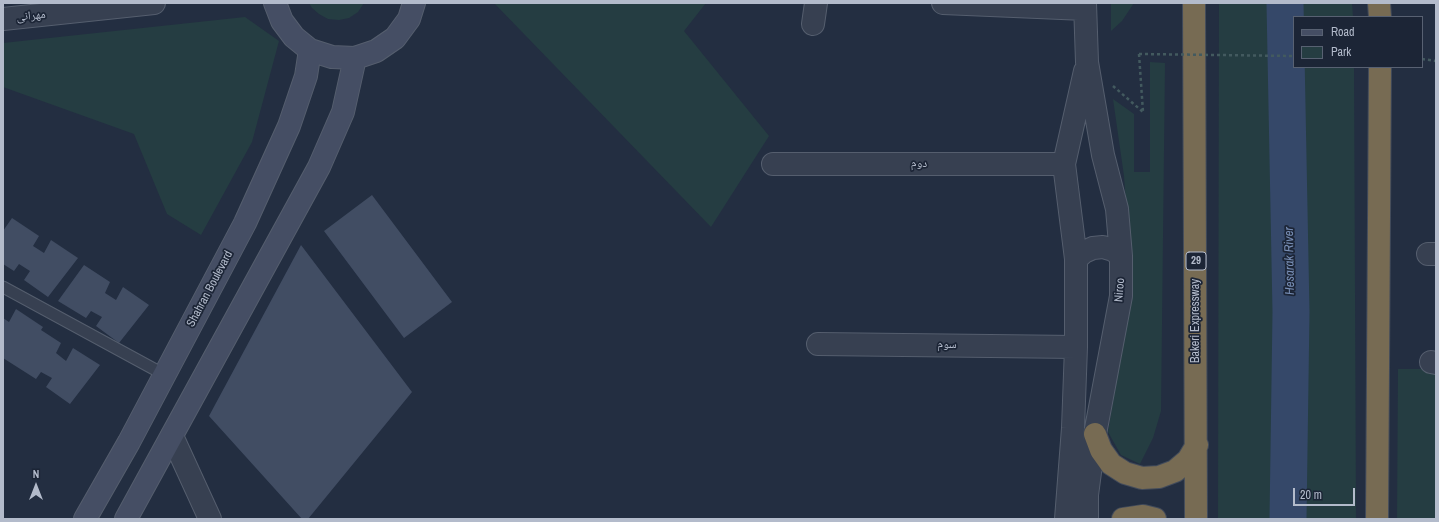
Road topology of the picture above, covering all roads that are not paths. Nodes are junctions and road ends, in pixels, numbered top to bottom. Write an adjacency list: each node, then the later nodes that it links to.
1 (154, 3): 10 (street, مهرانی)
2 (275, 3): 12 (street)
3 (414, 3): 13 (street)
4 (816, 3): 11 (street)
5 (943, 3): 8 (street)
6 (1194, 3): 26 (highway, Bakeri Expressway / 29)
7 (1379, 3): 9 (highway)
8 (1085, 6): 14 (street, Niroo)
9 (1380, 16)
10 (3, 19)
11 (813, 24)
12 (310, 50): 13 (street); 23 (street, Shahran Boulevard)
13 (355, 58): 25 (street)
14 (1087, 62): 17 (street, Niroo); 18 (street, Niroo)
15 (1380, 68): 35 (highway)
16 (773, 164): 17 (street, دوم)
17 (1064, 164): 19 (street, Niroo)
18 (1121, 256): 19 (street); 24 (street, Niroo)
19 (1076, 259): 22 (street, Niroo)
20 (3, 287): 23 (lane)
21 (818, 344): 22 (street, سوم)
22 (1076, 346): 30 (street, Niroo)
23 (165, 375): 27 (street, Shahran Boulevard)
24 (1095, 434): 26 (highway); 31 (street, Niroo)
25 (172, 436): 28 (street); 29 (street)
26 (1197, 445): 34 (highway, Bakeri Expressway / 29)
27 (85, 519)
28 (126, 519)
29 (210, 519)
30 (1066, 519)
31 (1087, 519)
32 (1123, 519): 33 (highway)
33 (1155, 519)
34 (1196, 519)
35 (1377, 519)

